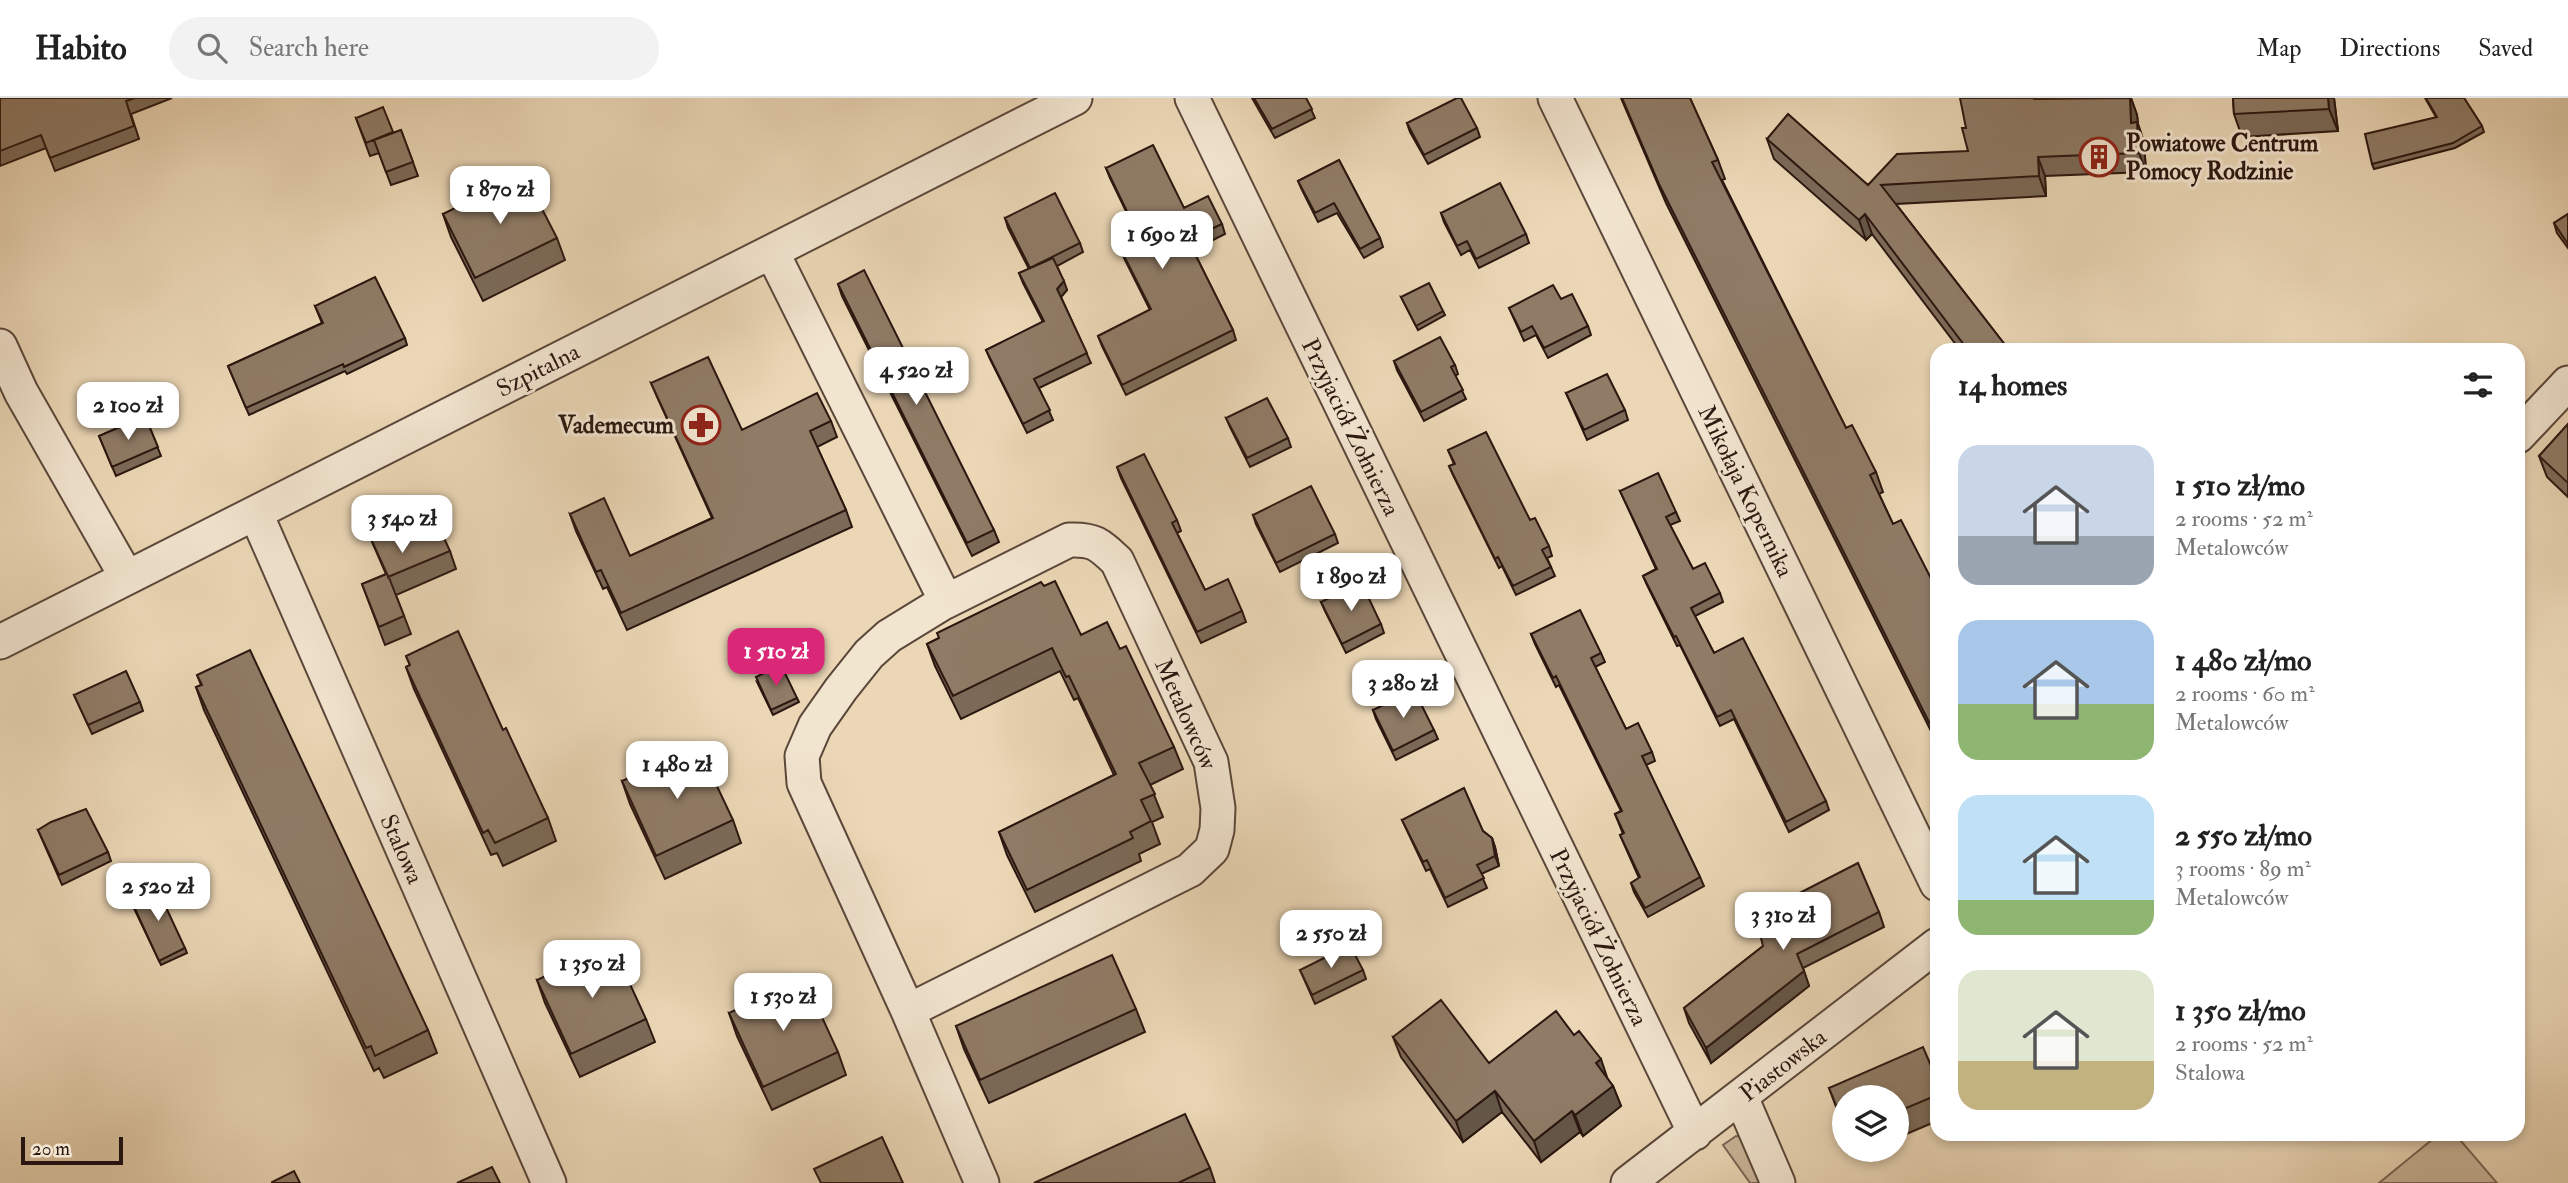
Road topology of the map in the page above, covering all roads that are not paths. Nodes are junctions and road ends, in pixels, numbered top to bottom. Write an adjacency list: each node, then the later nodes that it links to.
1 (1075, 98): 4 (street, Szpitalna)
2 (1192, 98): 16 (street, Przyjaciół Żołnierza)
3 (1555, 98): 12 (street, Mikołaja Kopernika)
4 (772, 252): 8 (street, Szpitalna); 10 (street)
5 (0, 346): 9 (street)
6 (2568, 383): 7 (street)
7 (2525, 429)
8 (256, 514): 9 (street, Szpitalna); 17 (street, Stalowa)
9 (126, 576): 11 (street, Szpitalna)
10 (945, 602): 14 (street, Metalowców); 14 (street, Metalowców)
11 (0, 642)
12 (1930, 870)
13 (1930, 949): 15 (street, Piastowska)
14 (908, 1011): 18 (street, Metalowców)
15 (1741, 1097): 16 (street, Piastowska); 20 (street)
16 (1695, 1133): 19 (street, Piastowska)
17 (549, 1183)
18 (982, 1183)
19 (1628, 1183)
20 (1778, 1183)

